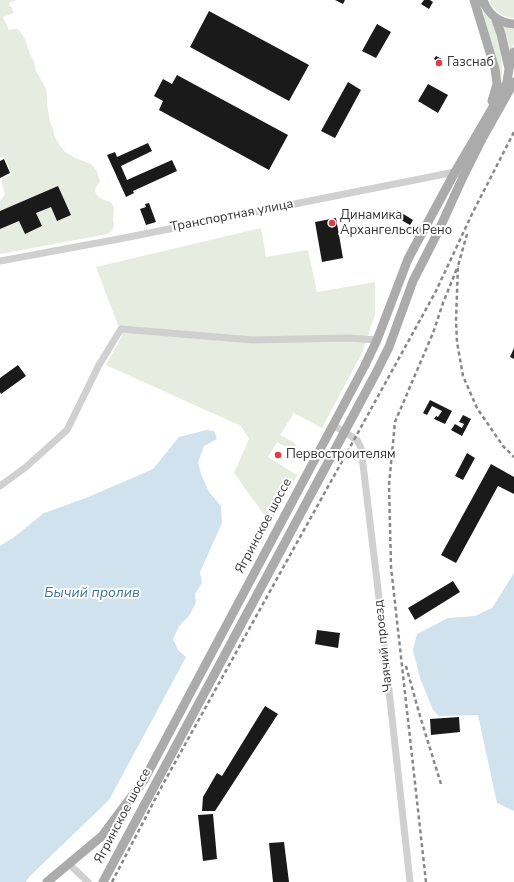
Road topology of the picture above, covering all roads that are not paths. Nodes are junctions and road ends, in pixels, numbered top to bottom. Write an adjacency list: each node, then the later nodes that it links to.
1 (474, 0): 8 (main road)
2 (483, 0): 3 (main road)
3 (495, 17): 4 (main road); 6 (main road)
4 (514, 24)
5 (514, 52): 6 (main road)
6 (509, 69): 7 (main road)
7 (510, 82): 8 (main road); 9 (main road, Ягринское шоссе)
8 (488, 113): 9 (main road, Ягринское шоссе)
9 (459, 174): 10 (street, Транспортная улица); 11 (main road, Ягринское шоссе); 13 (main road, Ягринское шоссе)
10 (0, 261)
11 (377, 340): 12 (main road, Ягринское шоссе); 14 (street)
12 (333, 425): 13 (street, Чаячий проезд); 15 (main road, Ягринское шоссе)
13 (345, 432): 18 (main road, Ягринское шоссе); 19 (street, Чаячий проезд)
14 (0, 486)
15 (69, 864): 16 (main road, Ягринское шоссе); 17 (street)
16 (47, 882)
17 (88, 882)
18 (103, 882)
19 (410, 882)

